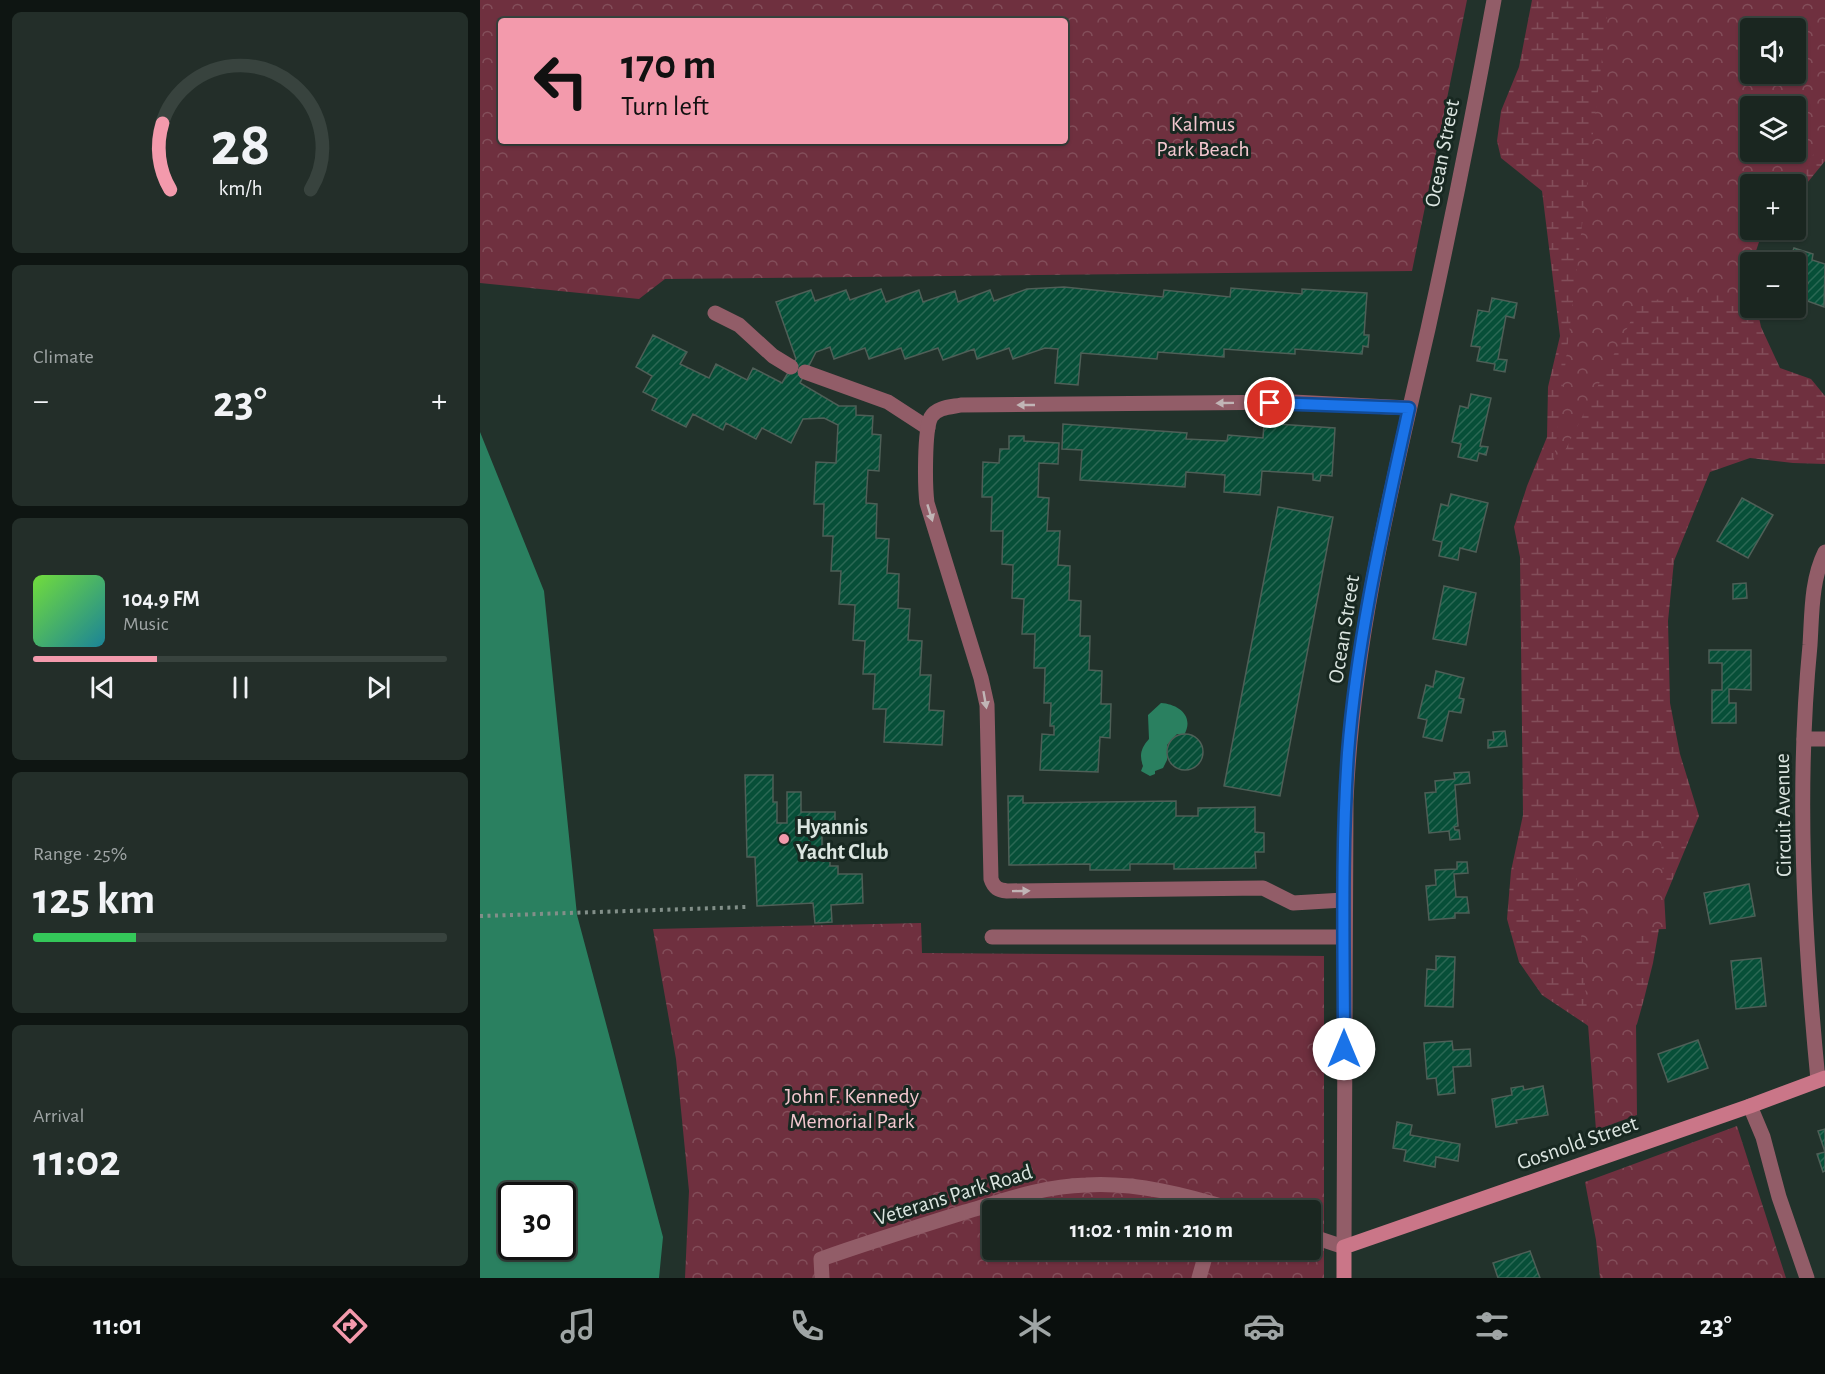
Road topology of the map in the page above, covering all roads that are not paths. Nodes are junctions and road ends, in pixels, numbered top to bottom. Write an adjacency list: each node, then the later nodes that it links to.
1 (1494, 0): 3 (street, Ocean Street)
2 (715, 313): 4 (street)
3 (1409, 408): 4 (street, one-way to 4); 8 (street, Ocean Street)
4 (928, 428): 8 (street, one-way to 8)
5 (1825, 552): 6 (street, Circuit Avenue)
6 (1804, 739): 7 (street); 11 (street, Circuit Avenue)
7 (1825, 739)
8 (1344, 900): 10 (street, Ocean Street)
9 (992, 937): 10 (street)
10 (1344, 937): 17 (street, Ocean Street)
11 (1822, 1079): 12 (main road, Gosnold Street)
12 (1750, 1106): 17 (main road, Gosnold Street); 22 (street)
13 (1009, 1200): 14 (street, Veterans Park Road)
14 (1197, 1200)
15 (982, 1208): 19 (street, Veterans Park Road)
16 (1321, 1239): 17 (street)
17 (1344, 1247): 21 (main road, Ocean Street)
18 (1204, 1260): 20 (street)
19 (822, 1278)
20 (1199, 1278)
21 (1344, 1278)
22 (1807, 1278)

